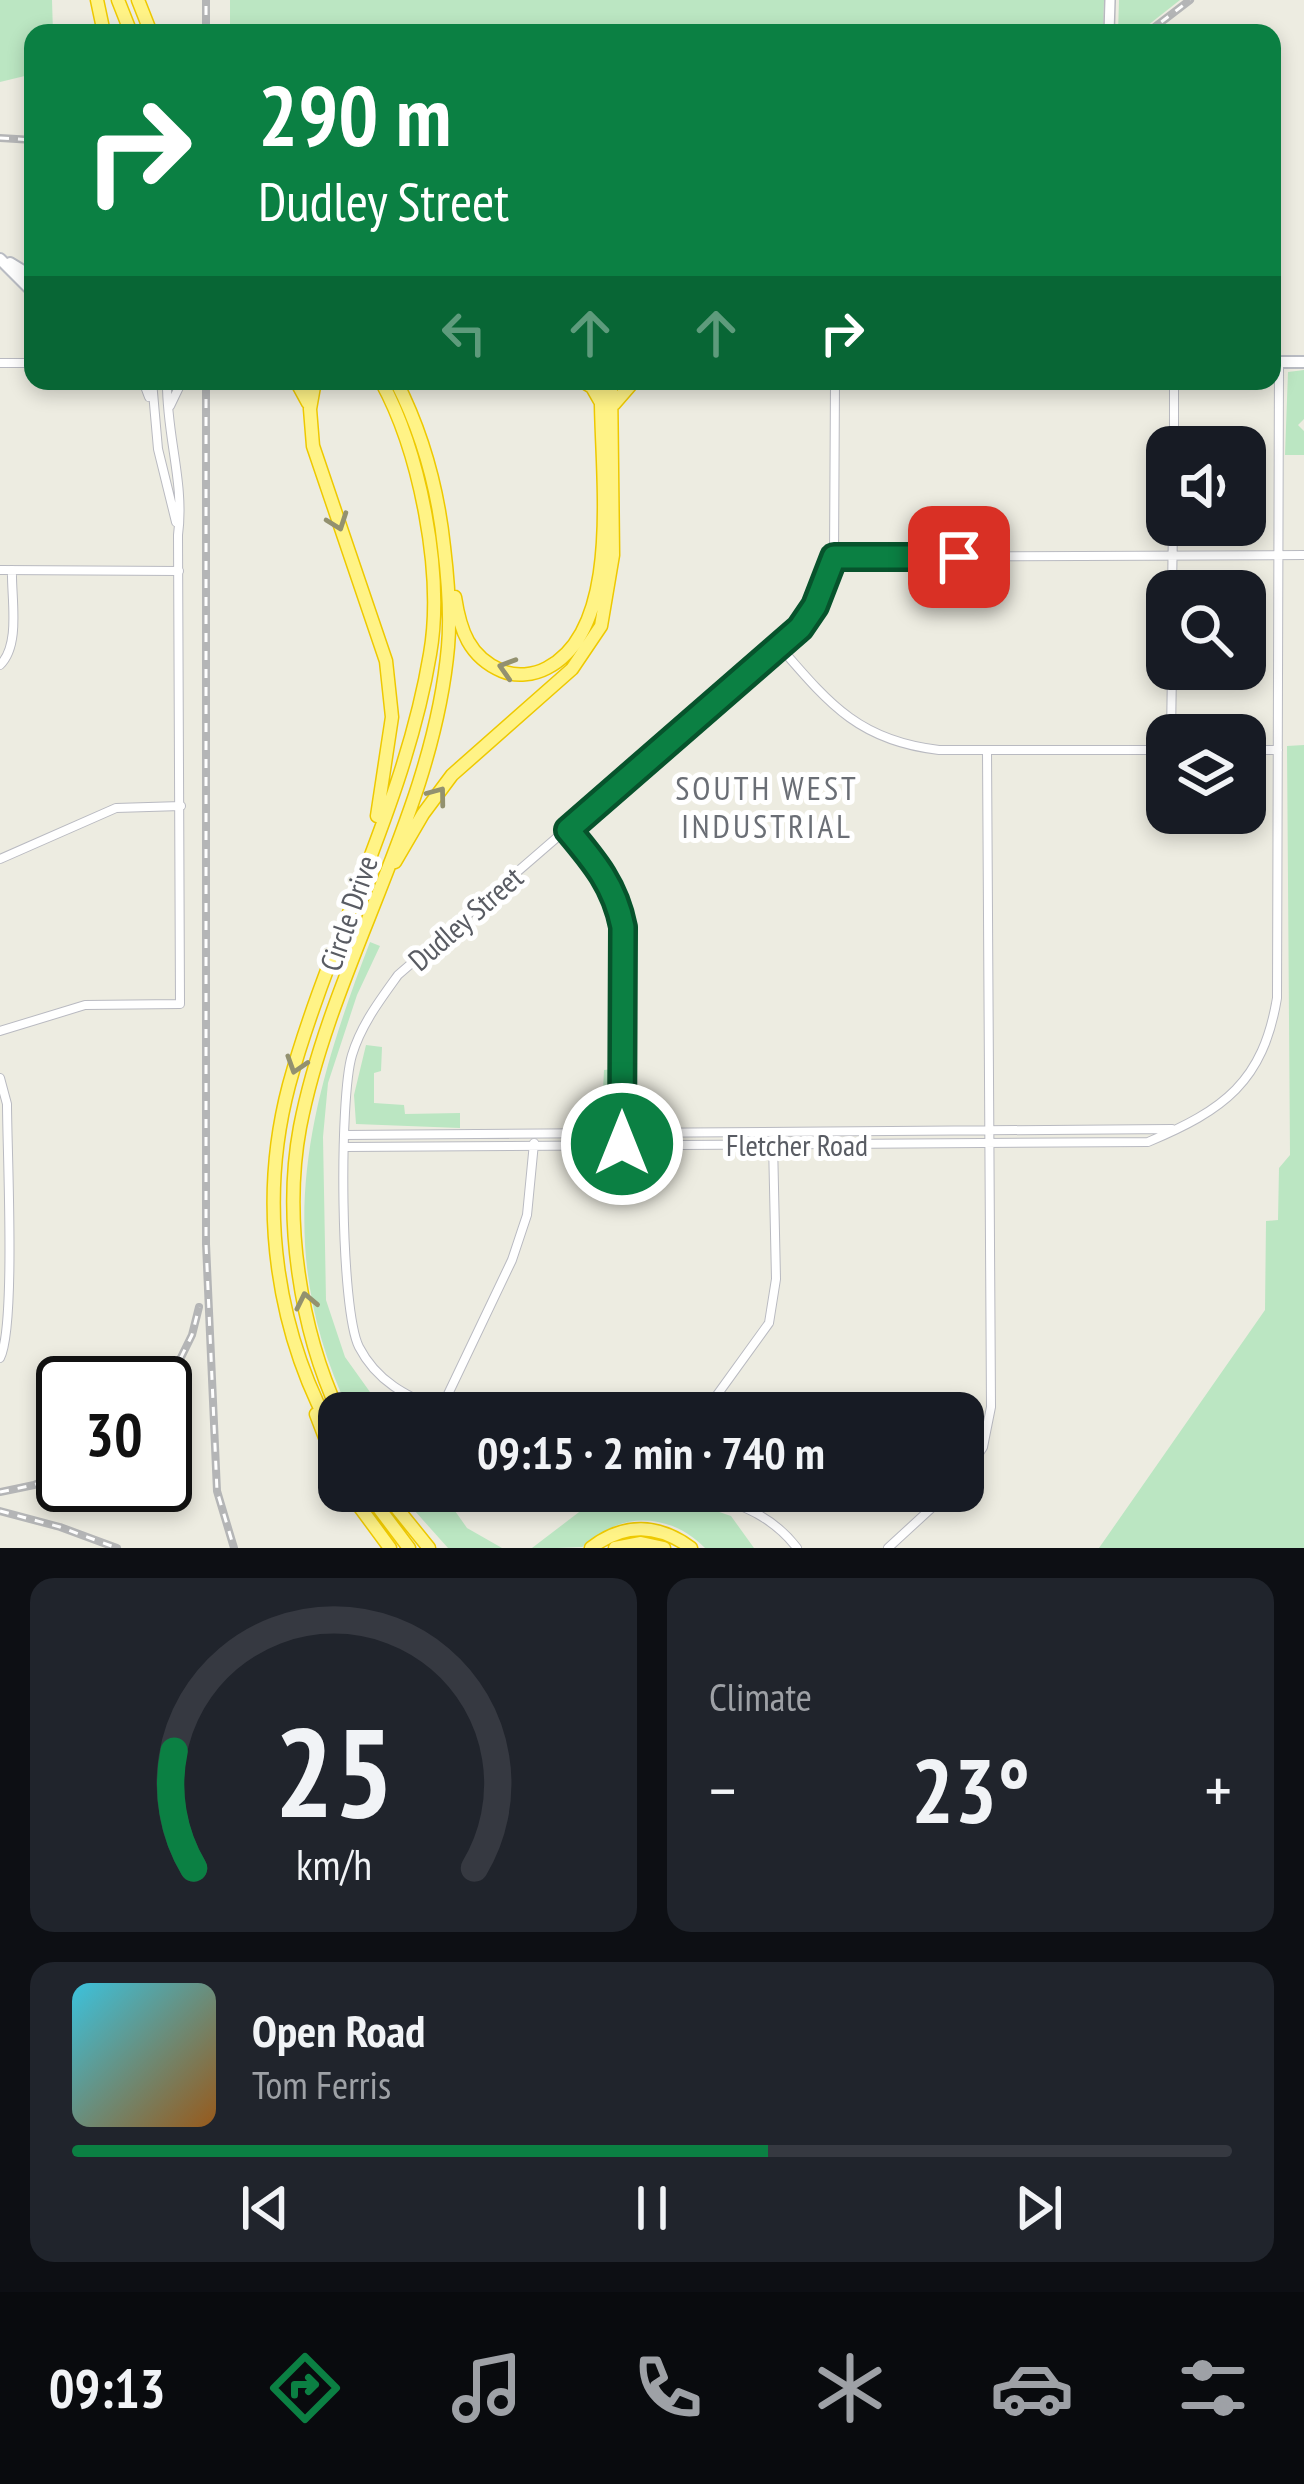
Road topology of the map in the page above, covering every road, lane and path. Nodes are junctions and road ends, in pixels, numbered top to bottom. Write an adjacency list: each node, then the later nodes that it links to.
1 (0, 258): 2 (main road)
2 (24, 283)
3 (149, 390): 21 (street)
4 (166, 390): 19 (street)
5 (175, 390): 19 (street)
6 (303, 390): 18 (highway)
7 (313, 390): 18 (highway)
8 (385, 390): 40 (highway, Circle Drive)
9 (399, 390): 22 (highway, Circle Drive)
10 (595, 390): 17 (highway)
11 (603, 390): 17 (highway)
12 (609, 390): 17 (highway)
13 (623, 390): 17 (highway)
14 (835, 390): 27 (street)
15 (1174, 390): 20 (street)
16 (1276, 390): 26 (street, Fletcher Road)
17 (607, 404): 22 (highway, one-way to 22); 42 (highway, one-way to 17)
18 (310, 410): 40 (highway, one-way to 40)
19 (167, 419): 21 (street)
20 (1174, 426)
21 (178, 536): 31 (street)
22 (444, 543): 42 (highway, Circle Drive)
23 (1173, 546): 25 (street)
24 (1304, 555): 26 (street)
25 (1173, 556): 26 (street); 27 (street); 30 (street)
26 (1277, 556): 37 (street, Fletcher Road)
27 (834, 557): 32 (street, Dudley Street)
28 (0, 570): 29 (street)
29 (12, 570): 31 (street); 33 (street)
30 (1173, 570)
31 (179, 571): 38 (street)
32 (780, 647): 34 (street); 39 (street, Dudley Street)
33 (0, 664)
34 (988, 750): 35 (street); 48 (street)
35 (1146, 750)
36 (1266, 750): 37 (street)
37 (1278, 750): 48 (street, Fletcher Road)
38 (182, 806): 41 (street); 43 (street)
39 (568, 830): 46 (street, Dudley Street); 47 (street)
40 (374, 841): 52 (highway, Circle Drive, one-way to 52)
41 (0, 860)
42 (376, 894): 54 (highway, Circle Drive, one-way to 42)
43 (0, 1030)
44 (0, 1078): 53 (street)
45 (772, 1132): 47 (street, Fletcher Road); 48 (street, Fletcher Road); 50 (street)
46 (344, 1135): 49 (street, Fletcher Road); 51 (street, Dudley Street)
47 (622, 1138): 49 (street, Fletcher Road); 50 (street, Fletcher Road)
48 (989, 1138): 50 (street, Fletcher Road); 60 (street)
49 (534, 1139): 51 (street, Fletcher Road); 56 (street)
50 (773, 1144): 57 (street)
51 (345, 1147): 55 (street, Dudley Street)
52 (295, 1351): 58 (highway, Circle Drive); 59 (highway)
53 (0, 1358)
54 (332, 1392)
55 (400, 1392)
56 (451, 1392)
57 (720, 1392)
58 (318, 1400)
59 (318, 1415)
60 (984, 1442)
61 (364, 1512): 66 (highway)
62 (382, 1512): 67 (highway)
63 (400, 1512): 68 (highway)
64 (755, 1512): 73 (street)
65 (927, 1512): 74 (street)
66 (390, 1548)
67 (409, 1548)
68 (429, 1548)
69 (591, 1548): 72 (highway)
70 (615, 1548): 71 (highway)
71 (664, 1548)
72 (692, 1548)
73 (797, 1548)
74 (888, 1548)

